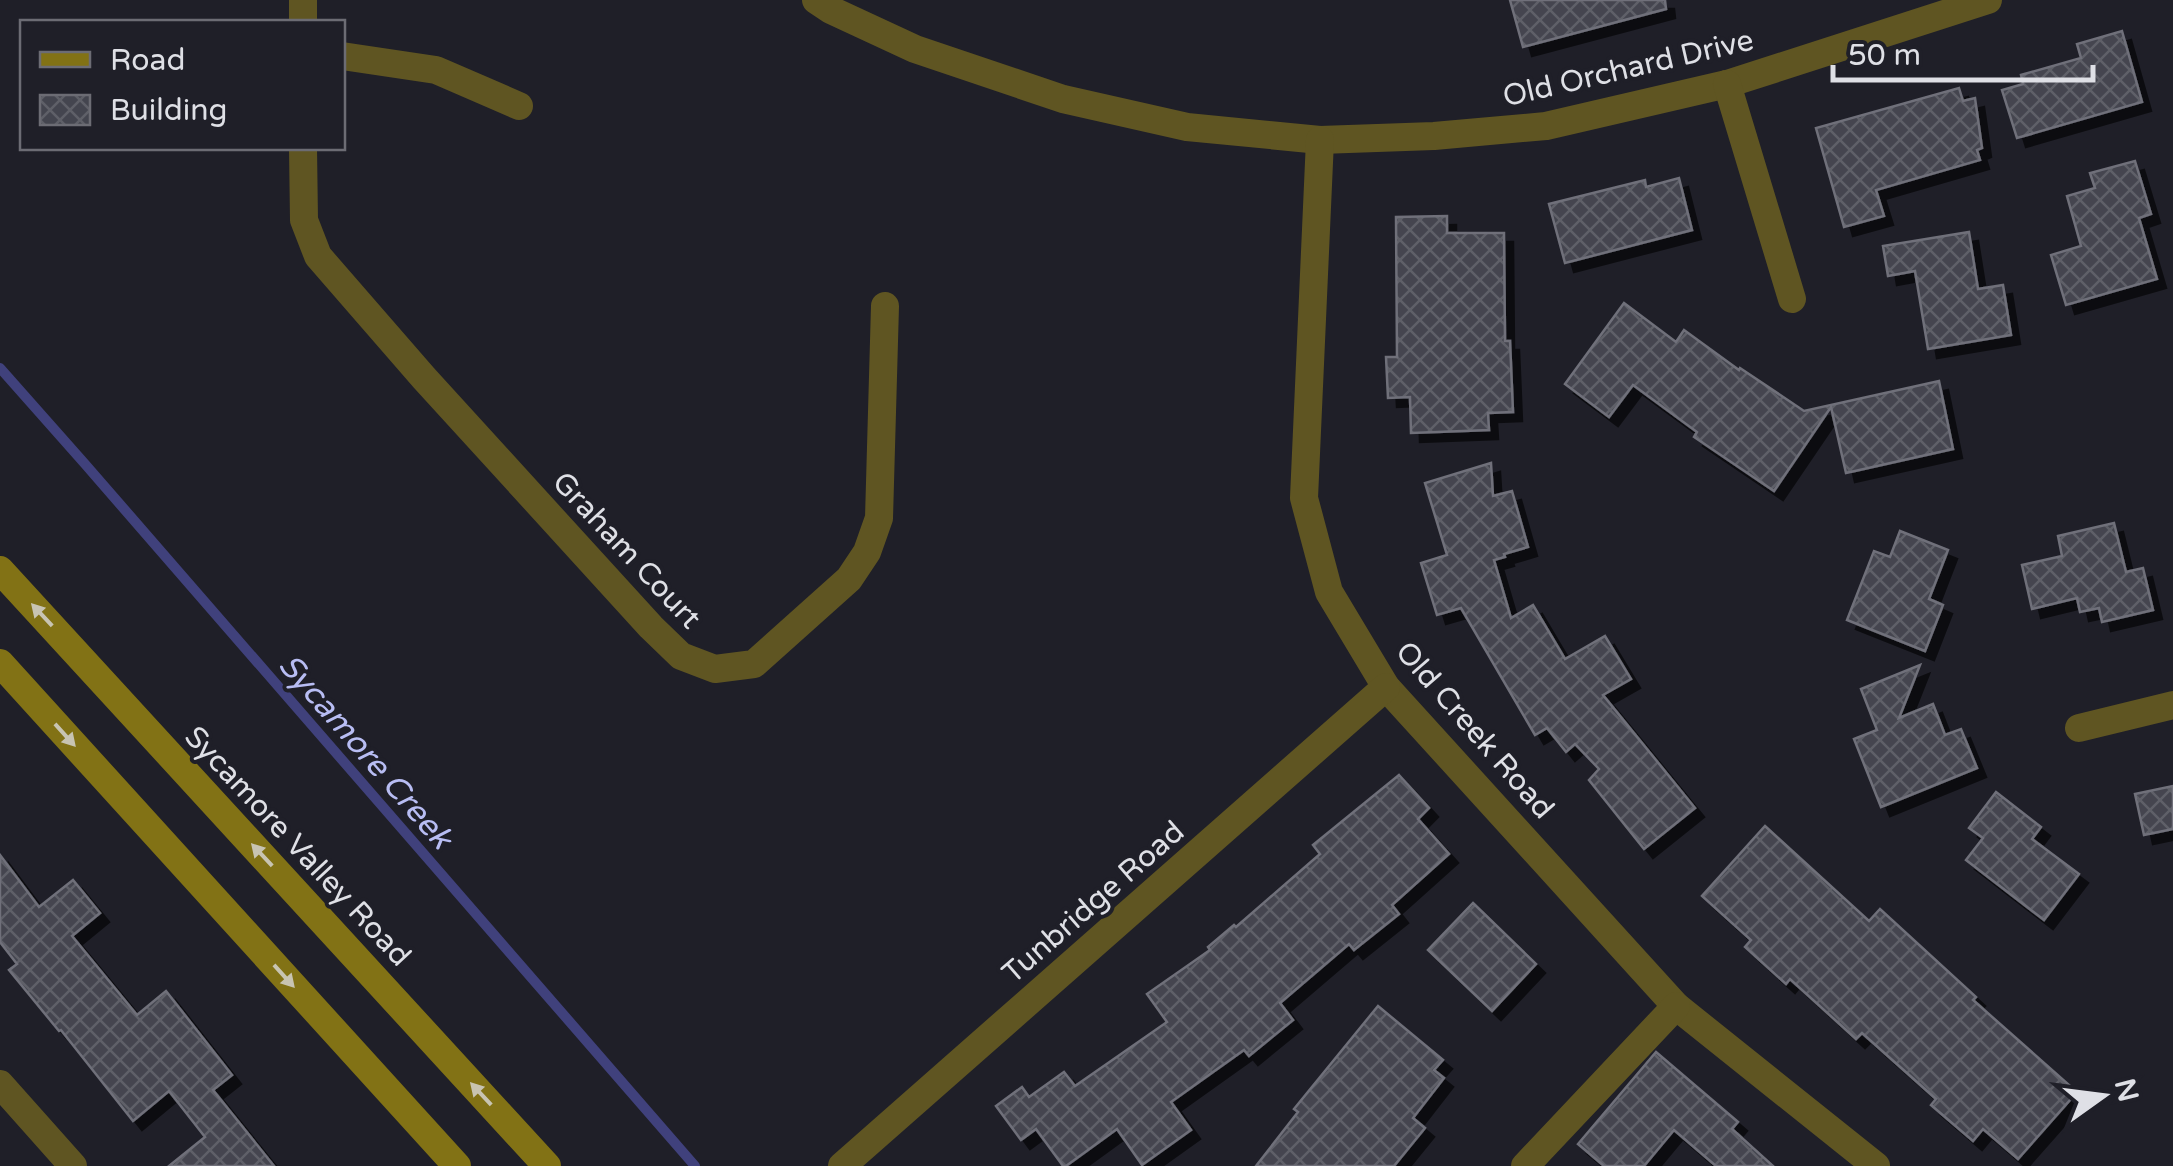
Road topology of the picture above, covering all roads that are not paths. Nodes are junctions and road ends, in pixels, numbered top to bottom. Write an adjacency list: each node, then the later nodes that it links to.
1 (816, 0): 6 (street, Old Orchard Drive)
2 (1988, 0): 4 (street, Old Orchard Drive)
3 (345, 56): 5 (street)
4 (1727, 84): 6 (street, Old Orchard Drive); 8 (street)
5 (519, 106)
6 (1320, 140): 12 (street, Old Creek Road)
7 (303, 150): 9 (street, Graham Court)
8 (1792, 299)
9 (885, 306)
10 (0, 570): 19 (main road, Sycamore Valley Road, one-way to 10)
11 (0, 663): 18 (main road, one-way to 18)
12 (1386, 687): 15 (street, Old Creek Road); 20 (street, Tunbridge Road)
13 (2173, 705): 14 (street)
14 (2079, 728)
15 (1676, 1006): 21 (street); 22 (street, Old Creek Road)
16 (0, 1084): 17 (street)
17 (73, 1166)
18 (458, 1166)
19 (548, 1166)
20 (842, 1166)
21 (1525, 1166)
22 (1876, 1166)

